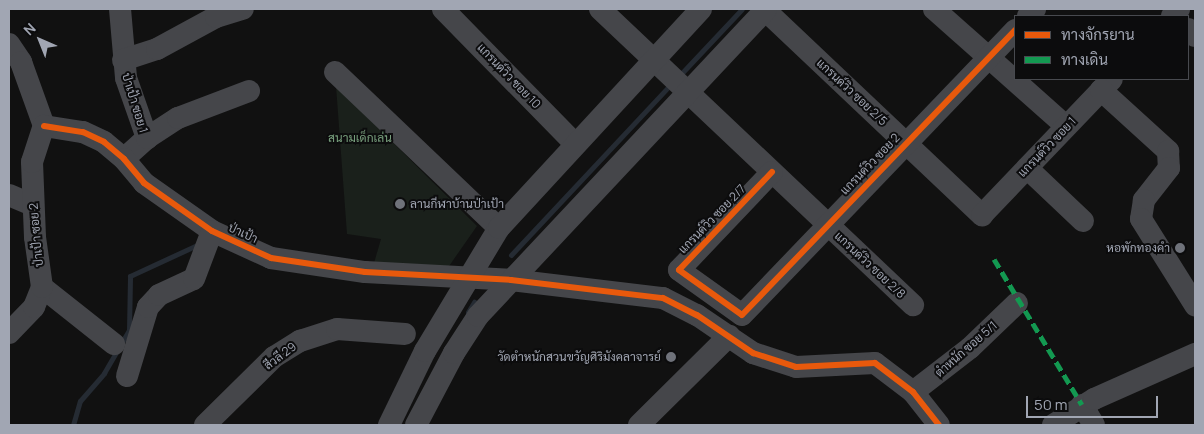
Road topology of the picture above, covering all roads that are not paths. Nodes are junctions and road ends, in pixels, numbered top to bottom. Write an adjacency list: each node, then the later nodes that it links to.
1 (120, 9): 11 (street, ป่าเป้า ซอย 1)
2 (243, 9): 11 (street)
3 (443, 9): 19 (street, แกรนด์วิว ซอย 10)
4 (600, 9): 13 (street, แกรนด์วิว ซอย 2/8)
5 (701, 9): 13 (street)
6 (934, 9): 10 (street)
7 (765, 10): 13 (street); 20 (street, แกรนด์วิว ซอย 2/5)
8 (1014, 31): 10 (street, แกรนด์วิว ซอย 2)
9 (9, 44): 16 (street)
10 (989, 58): 17 (street); 20 (street, แกรนด์วิว ซอย 2)
11 (123, 60): 18 (street, ป่าเป้า ซอย 1)
12 (336, 72): 29 (street)
13 (670, 75): 19 (street); 23 (street, แกรนด์วิว ซอย 2/8); 32 (street)
14 (1106, 84): 17 (street, แกรนด์วิว ซอย 1); 36 (street)
15 (249, 91): 18 (street)
16 (44, 126): 21 (street, ป่าเป้า); 25 (street, ป่าเป้า ซอย 2)
17 (1066, 126): 22 (street, แกรนด์วิว ซอย 1)
18 (147, 138): 21 (street, ป่าเป้า ซอย 1)
19 (574, 143): 29 (street)
20 (906, 143): 26 (street, แกรนด์วิว ซอย 2/5); 28 (street, แกรนด์วิว ซอย 2)
21 (124, 159): 30 (street, ป่าเป้า)
22 (1027, 168): 26 (street, แกรนด์วิว ซอย 1); 27 (street)
23 (772, 172): 28 (street, แกรนด์วิว ซอย 2/8); 37 (street, แกรนด์วิว ซอย 2/7)
24 (9, 195): 25 (street)
25 (33, 205): 33 (street, ป่าเป้า ซอย 2)
26 (982, 215)
27 (1082, 221)
28 (827, 225): 35 (street, แกรนด์วิว ซอย 2/8); 37 (street, แกรนด์วิว ซอย 2)
29 (499, 228): 31 (street)
30 (212, 231): 31 (street, ป่าเป้า); 43 (street)
31 (467, 279): 32 (street, ป่าเป้า); 47 (street)
32 (511, 280): 40 (street, ป่าเป้า); 48 (street)
33 (42, 287): 38 (street); 41 (street)
34 (1017, 303): 44 (street, ตำหนัก ซอย 5/1)
35 (913, 305)
36 (1195, 305)
37 (742, 315)
38 (9, 333)
39 (405, 334): 46 (street, สีวลี 29)
40 (729, 336): 44 (street, ป่าเป้า); 49 (street)
41 (114, 344)
42 (1195, 354): 45 (street)
43 (127, 376)
44 (913, 392): 50 (street, ป่าเป้า)
45 (1082, 405): 51 (street); 52 (street)
46 (205, 425)
47 (389, 425)
48 (416, 425)
49 (639, 425)
50 (939, 425)
51 (1053, 425)
52 (1094, 425)

